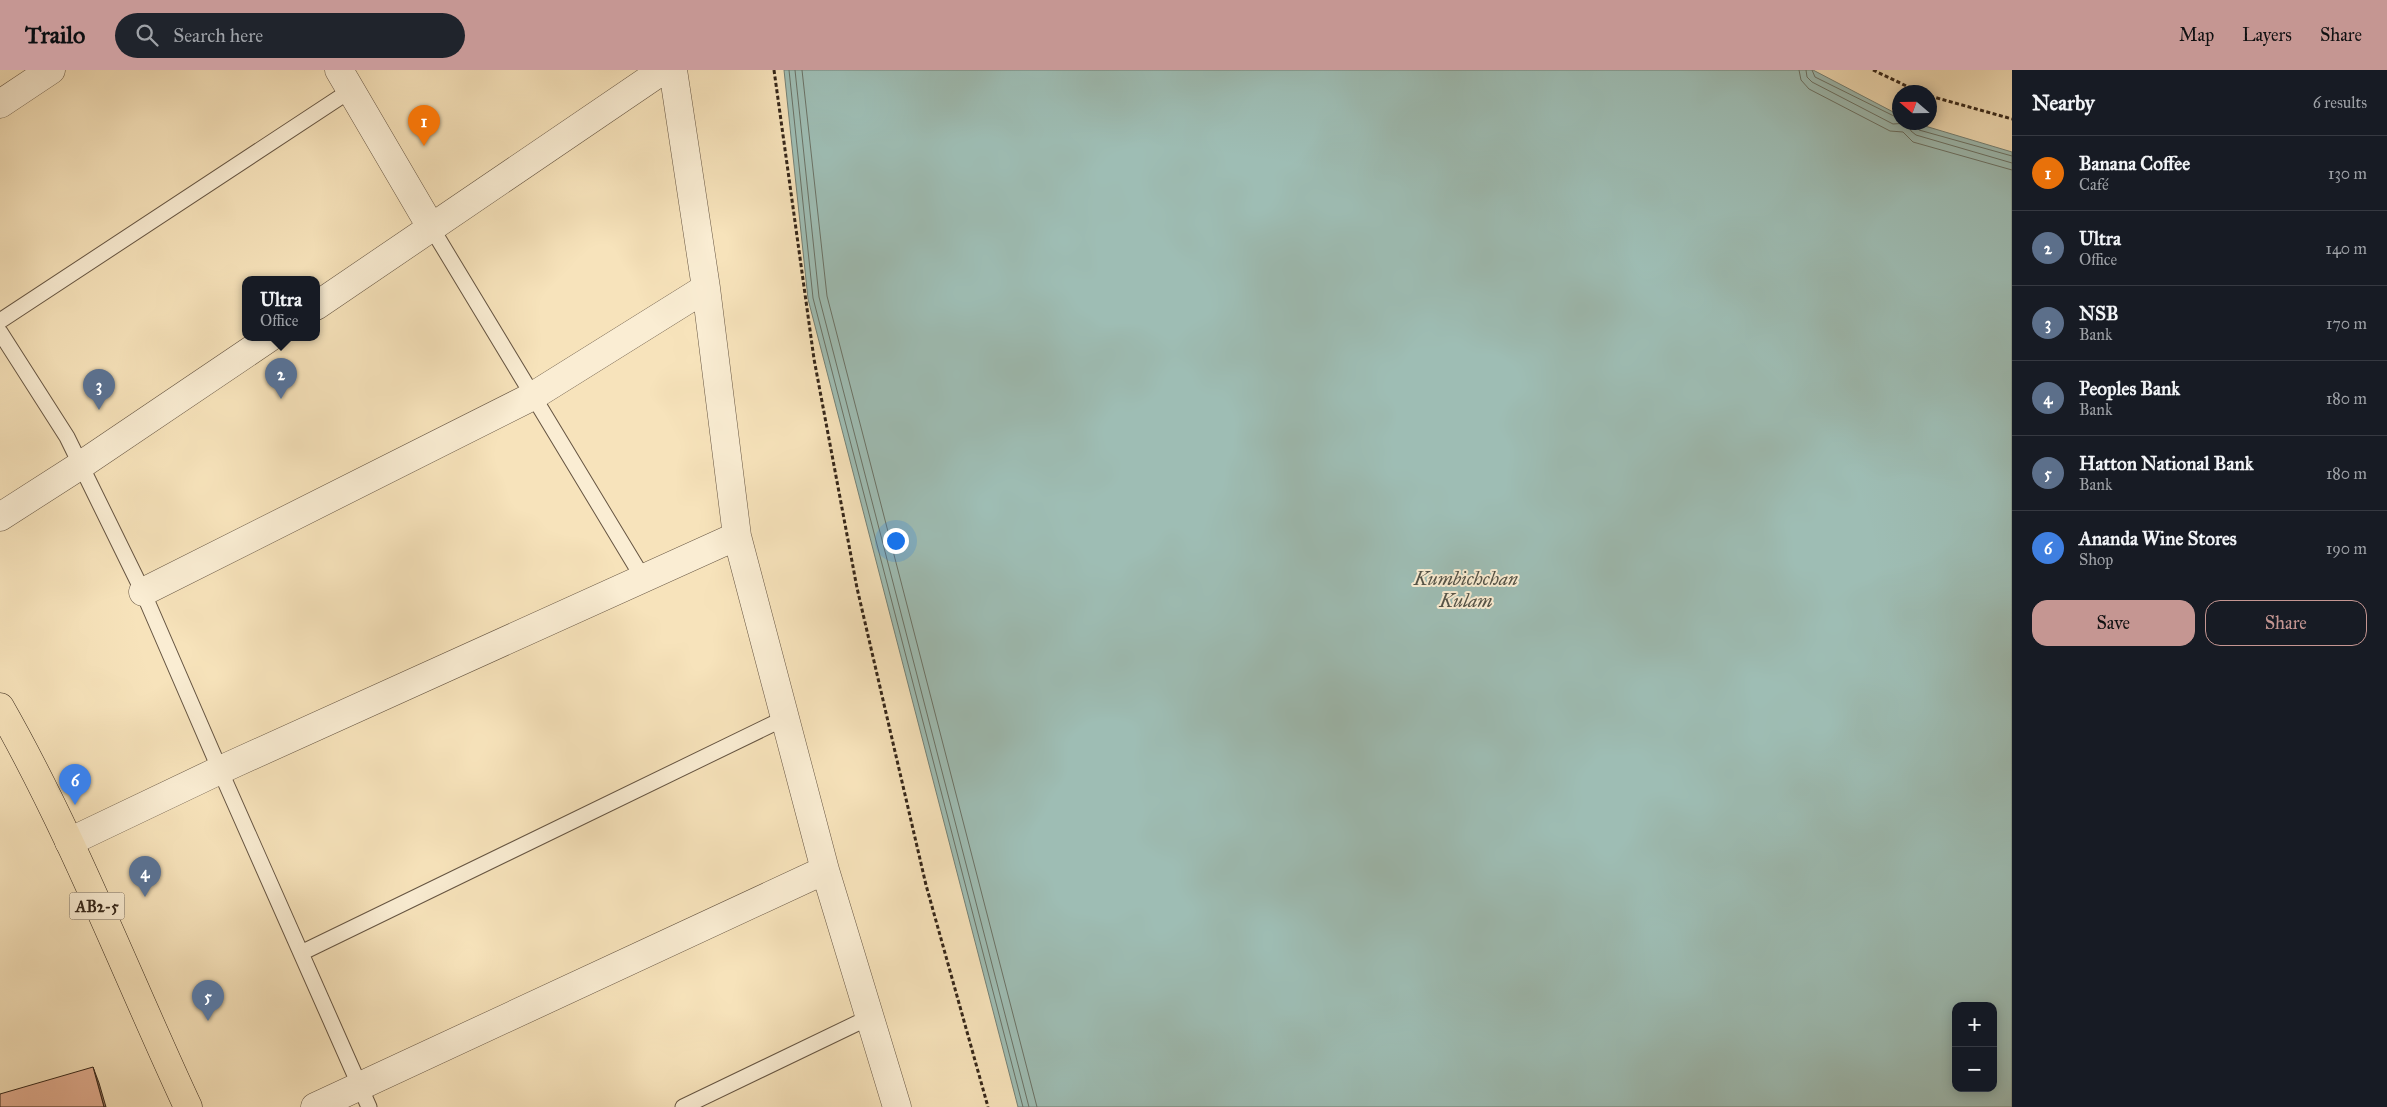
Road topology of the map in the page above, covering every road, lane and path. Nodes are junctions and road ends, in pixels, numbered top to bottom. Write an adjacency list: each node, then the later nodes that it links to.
1 (52, 70): 9 (street)
2 (663, 70): 11 (street)
3 (673, 70): 12 (street)
4 (774, 70): 35 (path)
5 (1873, 70): 7 (path)
6 (345, 80): 11 (street); 14 (lane)
7 (1904, 85)
8 (1937, 98): 10 (path)
9 (0, 104)
10 (2012, 119)
11 (431, 227): 13 (street); 17 (lane)
12 (706, 288): 17 (street); 20 (street)
13 (320, 303)
14 (0, 321)
15 (0, 332): 18 (lane)
16 (265, 341): 18 (street)
17 (533, 396): 21 (lane); 22 (street)
18 (81, 465): 19 (street); 22 (lane)
19 (0, 516)
20 (737, 536): 21 (street); 24 (street)
21 (644, 578): 25 (street)
22 (143, 592): 25 (lane)
23 (0, 707): 26 (main road, AB2-5)
24 (785, 718): 27 (street); 28 (lane)
25 (220, 770): 26 (street); 28 (lane)
26 (69, 842): 31 (main road, AB2-5)
27 (825, 870): 29 (street); 30 (street)
28 (301, 953): 30 (lane)
29 (870, 1017): 33 (lane); 34 (street)
30 (365, 1097): 32 (street)
31 (188, 1107)
32 (315, 1107)
33 (683, 1107)
34 (897, 1107)
35 (988, 1107)

